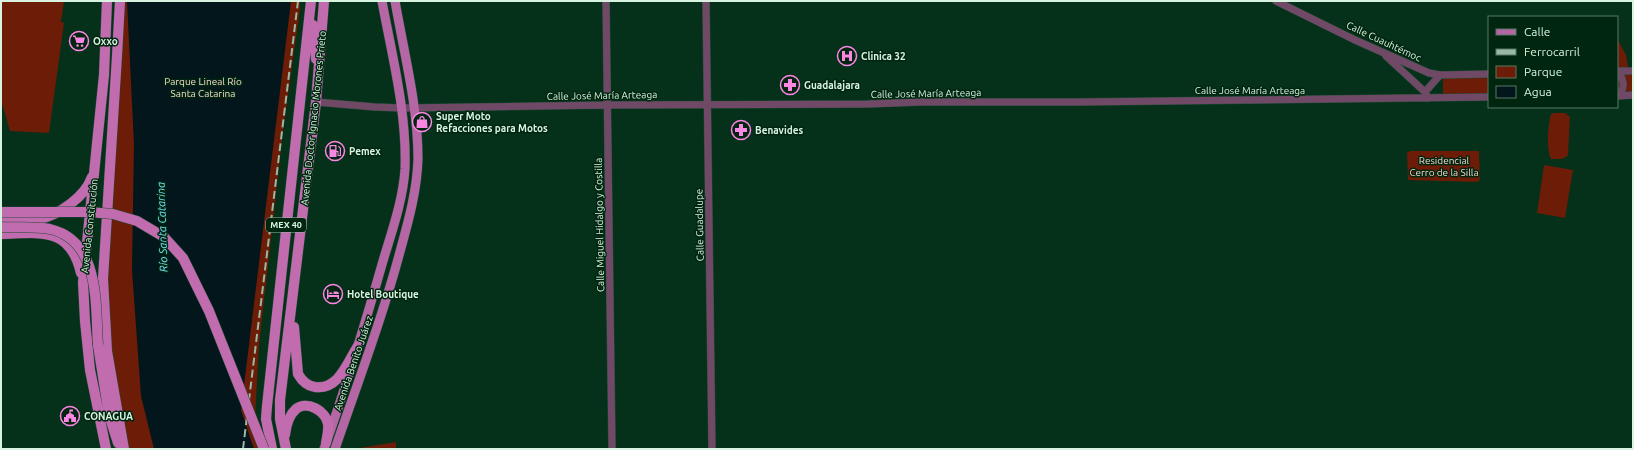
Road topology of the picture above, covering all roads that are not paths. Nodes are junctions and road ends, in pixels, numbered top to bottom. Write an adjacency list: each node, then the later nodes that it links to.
1 (106, 1): 25 (highway, Avenida Constitución)
2 (120, 1): 39 (highway, Avenida Constitución)
3 (324, 1): 15 (highway, Avenida Doctor Ignacio Morones Prieto / MEX 40)
4 (382, 1): 23 (main road, Avenida Benito Juárez)
5 (395, 1): 24 (main road, Avenida Benito Juárez)
6 (606, 1): 21 (street, Calle Miguel Hidalgo y Costilla)
7 (706, 1): 22 (street, Calle Guadalupe)
8 (1276, 1): 10 (street, Calle Cuauhtémoc)
9 (311, 3): 15 (highway); 41 (highway, Avenida Doctor Ignacio Morones Prieto / MEX 40)
10 (1382, 52): 13 (street, Calle Cuauhtémoc); 16 (street)
11 (1633, 71): 12 (street)
12 (1618, 72): 18 (street)
13 (1440, 74): 14 (street, Calle Cuauhtémoc); 16 (street)
14 (1488, 74)
15 (319, 77): 20 (highway, Avenida Doctor Ignacio Morones Prieto / MEX 40)
16 (1426, 95): 19 (street, Calle José María Arteaga); 22 (street, Calle José María Arteaga)
17 (1633, 95): 18 (street)
18 (1618, 96)
19 (1488, 97)
20 (316, 102): 23 (street, Calle José María Arteaga); 31 (highway, Avenida Doctor Ignacio Morones Prieto / MEX 40)
21 (607, 105): 22 (street, Calle José María Arteaga); 24 (street, Calle José María Arteaga); 43 (street, Calle Miguel Hidalgo y Costilla)
22 (706, 105): 44 (street, Calle Guadalupe)
23 (402, 108): 24 (street, Calle José María Arteaga); 32 (main road, Avenida Benito Juárez)
24 (414, 108): 33 (main road, Avenida Benito Juárez)
25 (96, 166): 27 (highway); 30 (highway, Avenida Constitución)
26 (1, 212): 40 (highway, bridge)
27 (1, 220)
28 (1, 227): 38 (highway, bridge)
29 (1, 234): 30 (highway)
30 (83, 282): 37 (highway, Avenida Constitución)
31 (292, 309): 34 (highway); 35 (highway, Avenida Doctor Ignacio Morones Prieto / MEX 40)
32 (369, 310): 33 (main road); 34 (main road, Avenida Benito Juárez)
33 (379, 324): 42 (main road, Avenida Benito Juárez)
34 (358, 346): 36 (main road, Avenida Benito Juárez)
35 (285, 446): 36 (highway)
36 (325, 446)
37 (106, 449)
38 (121, 449)
39 (124, 449)
40 (264, 449)
41 (272, 449)
42 (335, 449)
43 (612, 449)
44 (712, 449)

